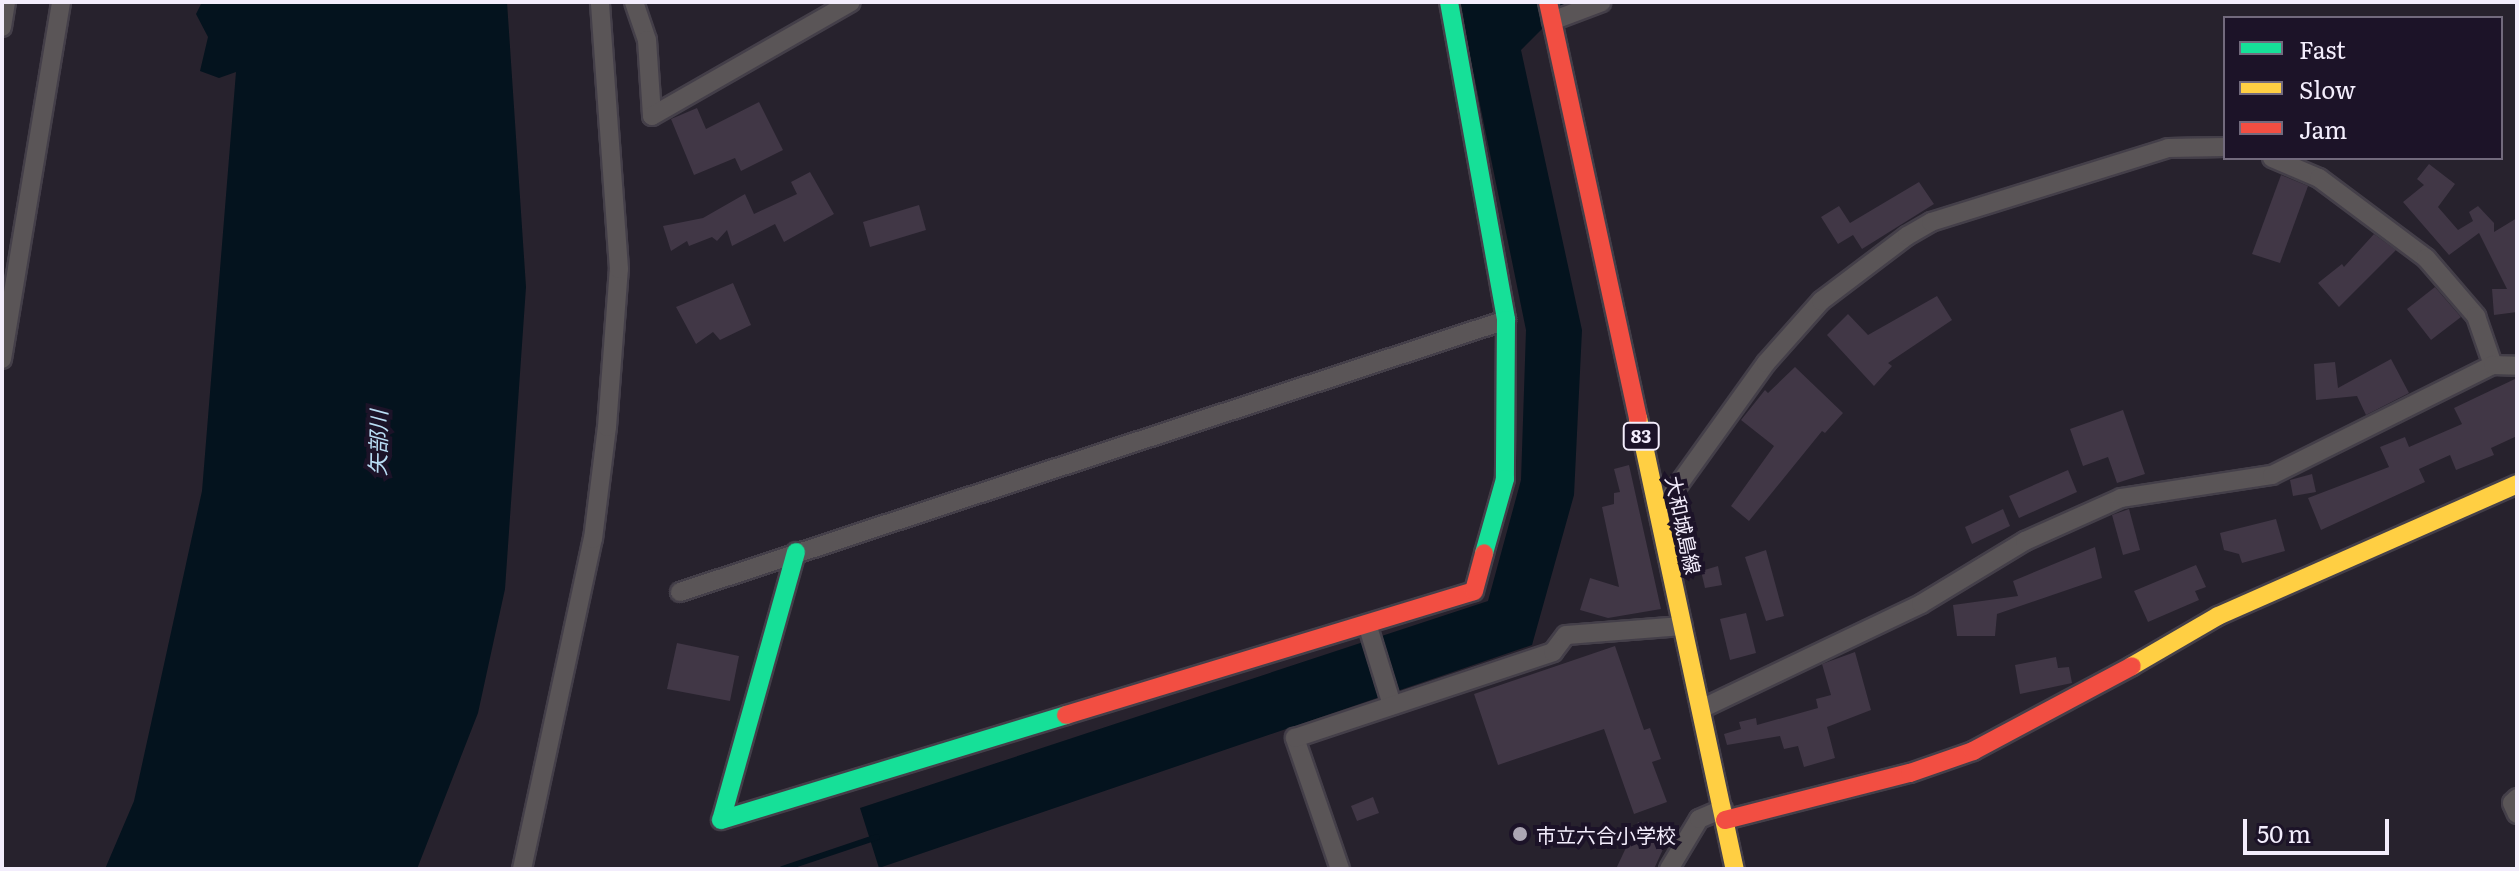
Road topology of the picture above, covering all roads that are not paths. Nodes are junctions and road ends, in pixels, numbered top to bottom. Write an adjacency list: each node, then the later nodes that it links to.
1 (6, 2): 10 (street)
2 (61, 2): 14 (street)
3 (600, 2): 28 (street)
4 (634, 2): 5 (street)
5 (851, 2)
6 (1449, 2): 13 (street)
7 (1548, 2): 9 (street, 大和城島線 / 83)
8 (1602, 2): 9 (street)
9 (1552, 21): 18 (street, 大和城島線 / 83)
10 (2, 27)
11 (2223, 147): 18 (street)
12 (2277, 160): 15 (street)
13 (1506, 320): 19 (street); 22 (street)
14 (2, 359)
15 (2493, 365): 16 (street); 24 (street)
16 (2517, 366)
17 (2517, 484): 27 (street)
18 (1659, 512): 21 (street, 大和城島線 / 83)
19 (796, 552): 20 (street); 22 (street)
20 (680, 592)
21 (1683, 626): 23 (street); 24 (street, 大和城島線 / 83)
22 (1370, 636): 23 (street)
23 (1392, 705): 29 (street)
24 (1701, 709): 27 (street, 大和城島線 / 83)
25 (2517, 798): 26 (street)
26 (2517, 814)
27 (1724, 815): 30 (street); 31 (street, 大和城島線 / 83)
28 (522, 869)
29 (1340, 869)
30 (1669, 869)
31 (1735, 869)

